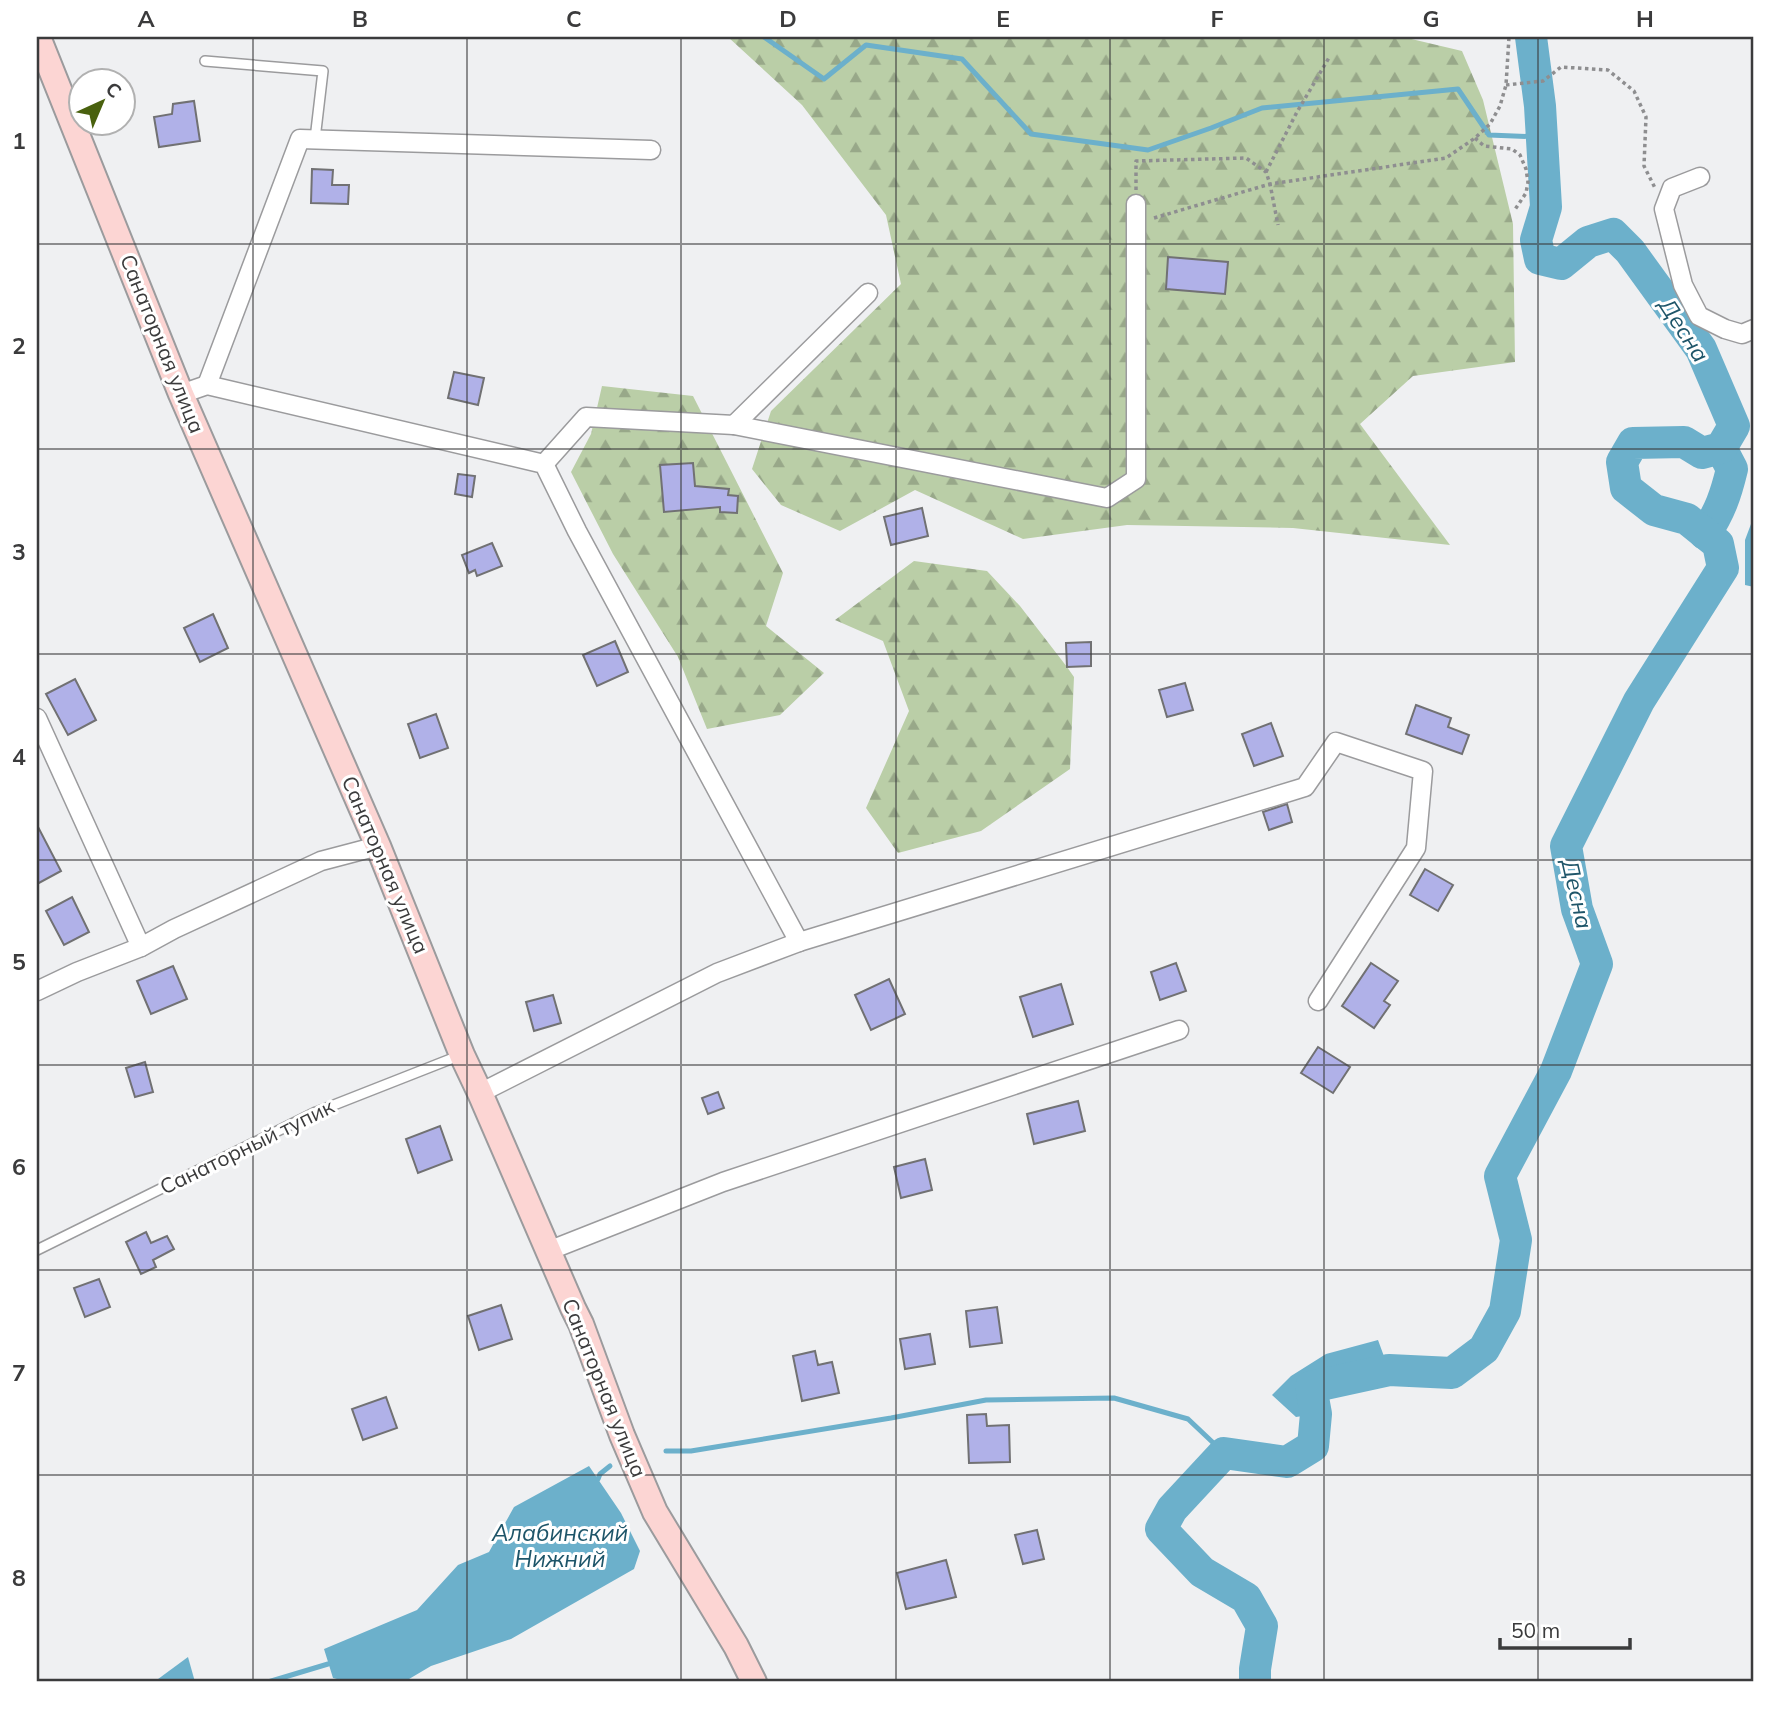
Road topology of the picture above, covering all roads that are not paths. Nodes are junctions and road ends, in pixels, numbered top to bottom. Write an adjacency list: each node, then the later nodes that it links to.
1 (38, 37): 10 (street, Санаторная улица)
2 (205, 61): 3 (lane)
3 (315, 139): 4 (street); 9 (street)
4 (651, 150)
5 (1700, 177): 8 (street)
6 (1136, 204): 11 (street)
7 (868, 293): 11 (street)
8 (1754, 330)
9 (207, 385): 10 (street); 12 (street)
10 (181, 394): 14 (street, Санаторная улица)
11 (734, 425): 12 (street)
12 (544, 464): 15 (street)
13 (37, 718): 16 (street)
14 (379, 846): 16 (street); 20 (street, Санаторная улица)
15 (799, 942): 18 (street); 21 (street)
16 (141, 947): 17 (street)
17 (37, 991)
18 (1318, 1002)
19 (1179, 1030): 23 (street)
20 (462, 1055): 21 (street, Санаторная улица); 22 (lane, Санаторный тупик)
21 (480, 1093): 23 (street, Санаторная улица)
22 (37, 1250)
23 (548, 1251): 24 (street, Санаторная улица)
24 (754, 1682)

